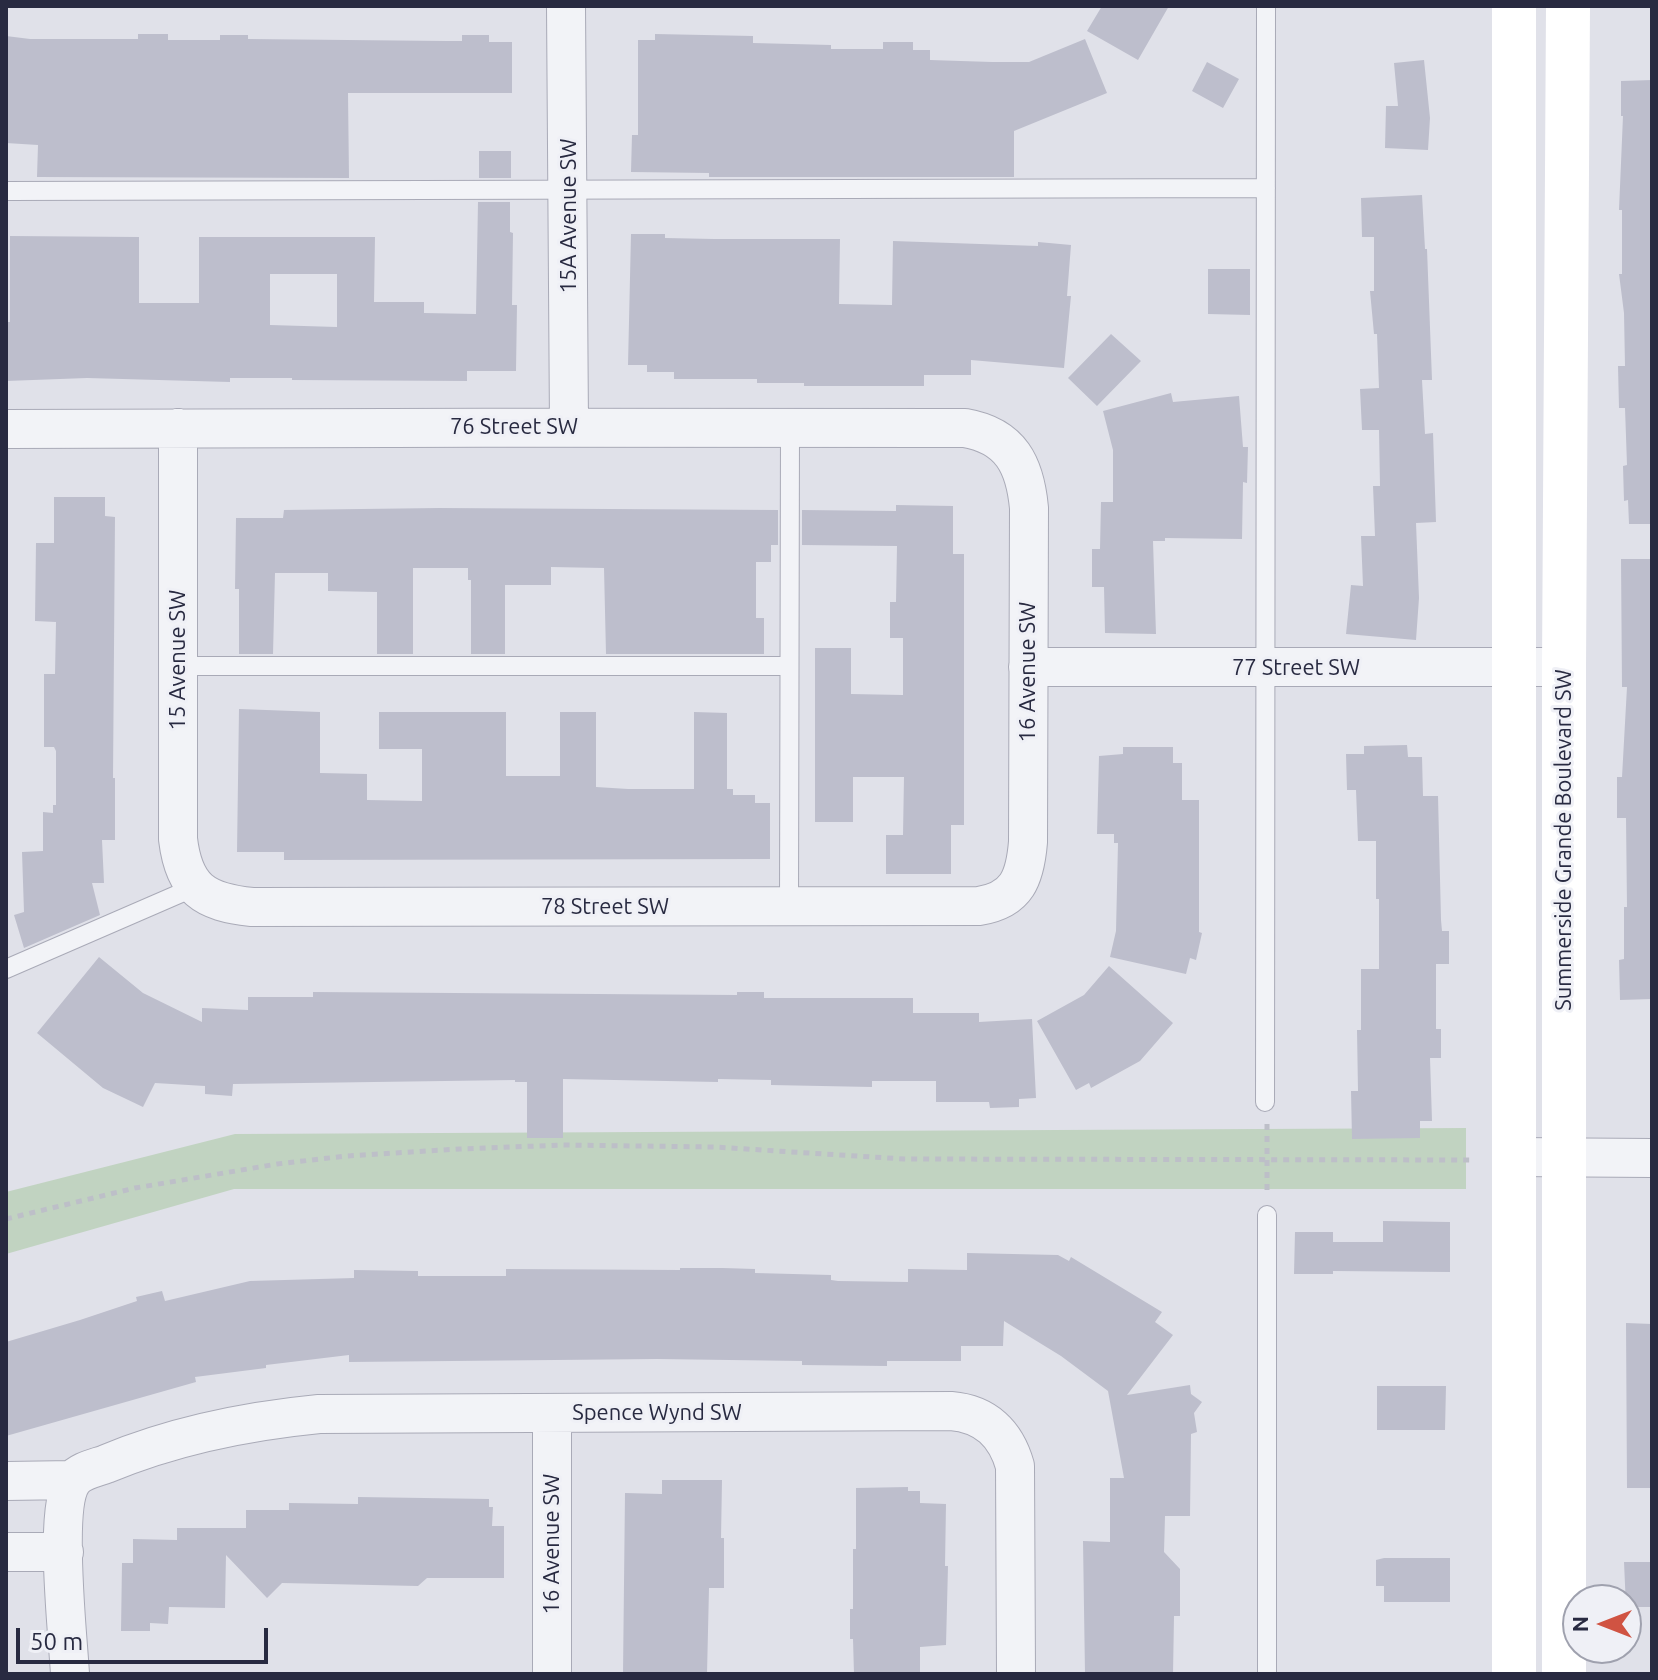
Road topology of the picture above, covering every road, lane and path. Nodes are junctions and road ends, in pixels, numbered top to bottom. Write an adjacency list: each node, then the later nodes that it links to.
1 (566, 6): 7 (street, 15A Avenue SW)
2 (1266, 6): 5 (lane)
3 (1514, 6): 18 (street)
4 (1568, 6): 16 (street, Summerside Grande Boulevard SW)
5 (1266, 188): 7 (lane); 17 (lane)
6 (6, 191): 7 (lane)
7 (569, 191): 8 (street, 15A Avenue SW)
8 (569, 426): 9 (street, 76 Street SW); 10 (street, 76 Street SW)
9 (178, 428): 11 (street, 76 Street SW); 13 (street, 15 Avenue SW)
10 (790, 428): 12 (street, 76 Street SW); 14 (lane)
11 (6, 429)
12 (1013, 455): 15 (street, 16 Avenue SW)
13 (177, 666): 14 (lane); 19 (street, 15 Avenue SW)
14 (788, 666): 21 (lane)
15 (1028, 667): 17 (street, 77 Street SW); 20 (street, 16 Avenue SW)
16 (1564, 667): 18 (street, 77 Street SW); 24 (street, Summerside Grande Boulevard SW)
17 (1266, 668): 18 (street, 77 Street SW); 23 (lane)
18 (1512, 668): 27 (street)
19 (195, 887): 21 (street, 78 Street SW); 22 (lane)
20 (1014, 890): 21 (street, 78 Street SW)
21 (789, 906)
22 (6, 969)
23 (1265, 1102): 26 (path)
24 (1564, 1157): 25 (street); 27 (street); 40 (street, Summerside Grande Boulevard SW)
25 (1652, 1158)
26 (1267, 1159): 27 (path); 28 (path); 29 (path)
27 (1495, 1159): 39 (street)
28 (1267, 1215): 38 (lane)
29 (6, 1219)
30 (552, 1413): 31 (street, Spence Wynd SW); 36 (street, 16 Avenue SW); 37 (street, Spence Wynd SW)
31 (73, 1480): 32 (street, Spence Wynd SW); 34 (street)
32 (6, 1481)
33 (6, 1552): 34 (street)
34 (64, 1552): 35 (street)
35 (70, 1674)
36 (552, 1674)
37 (1016, 1674)
38 (1267, 1674)
39 (1514, 1674)
40 (1564, 1674)

